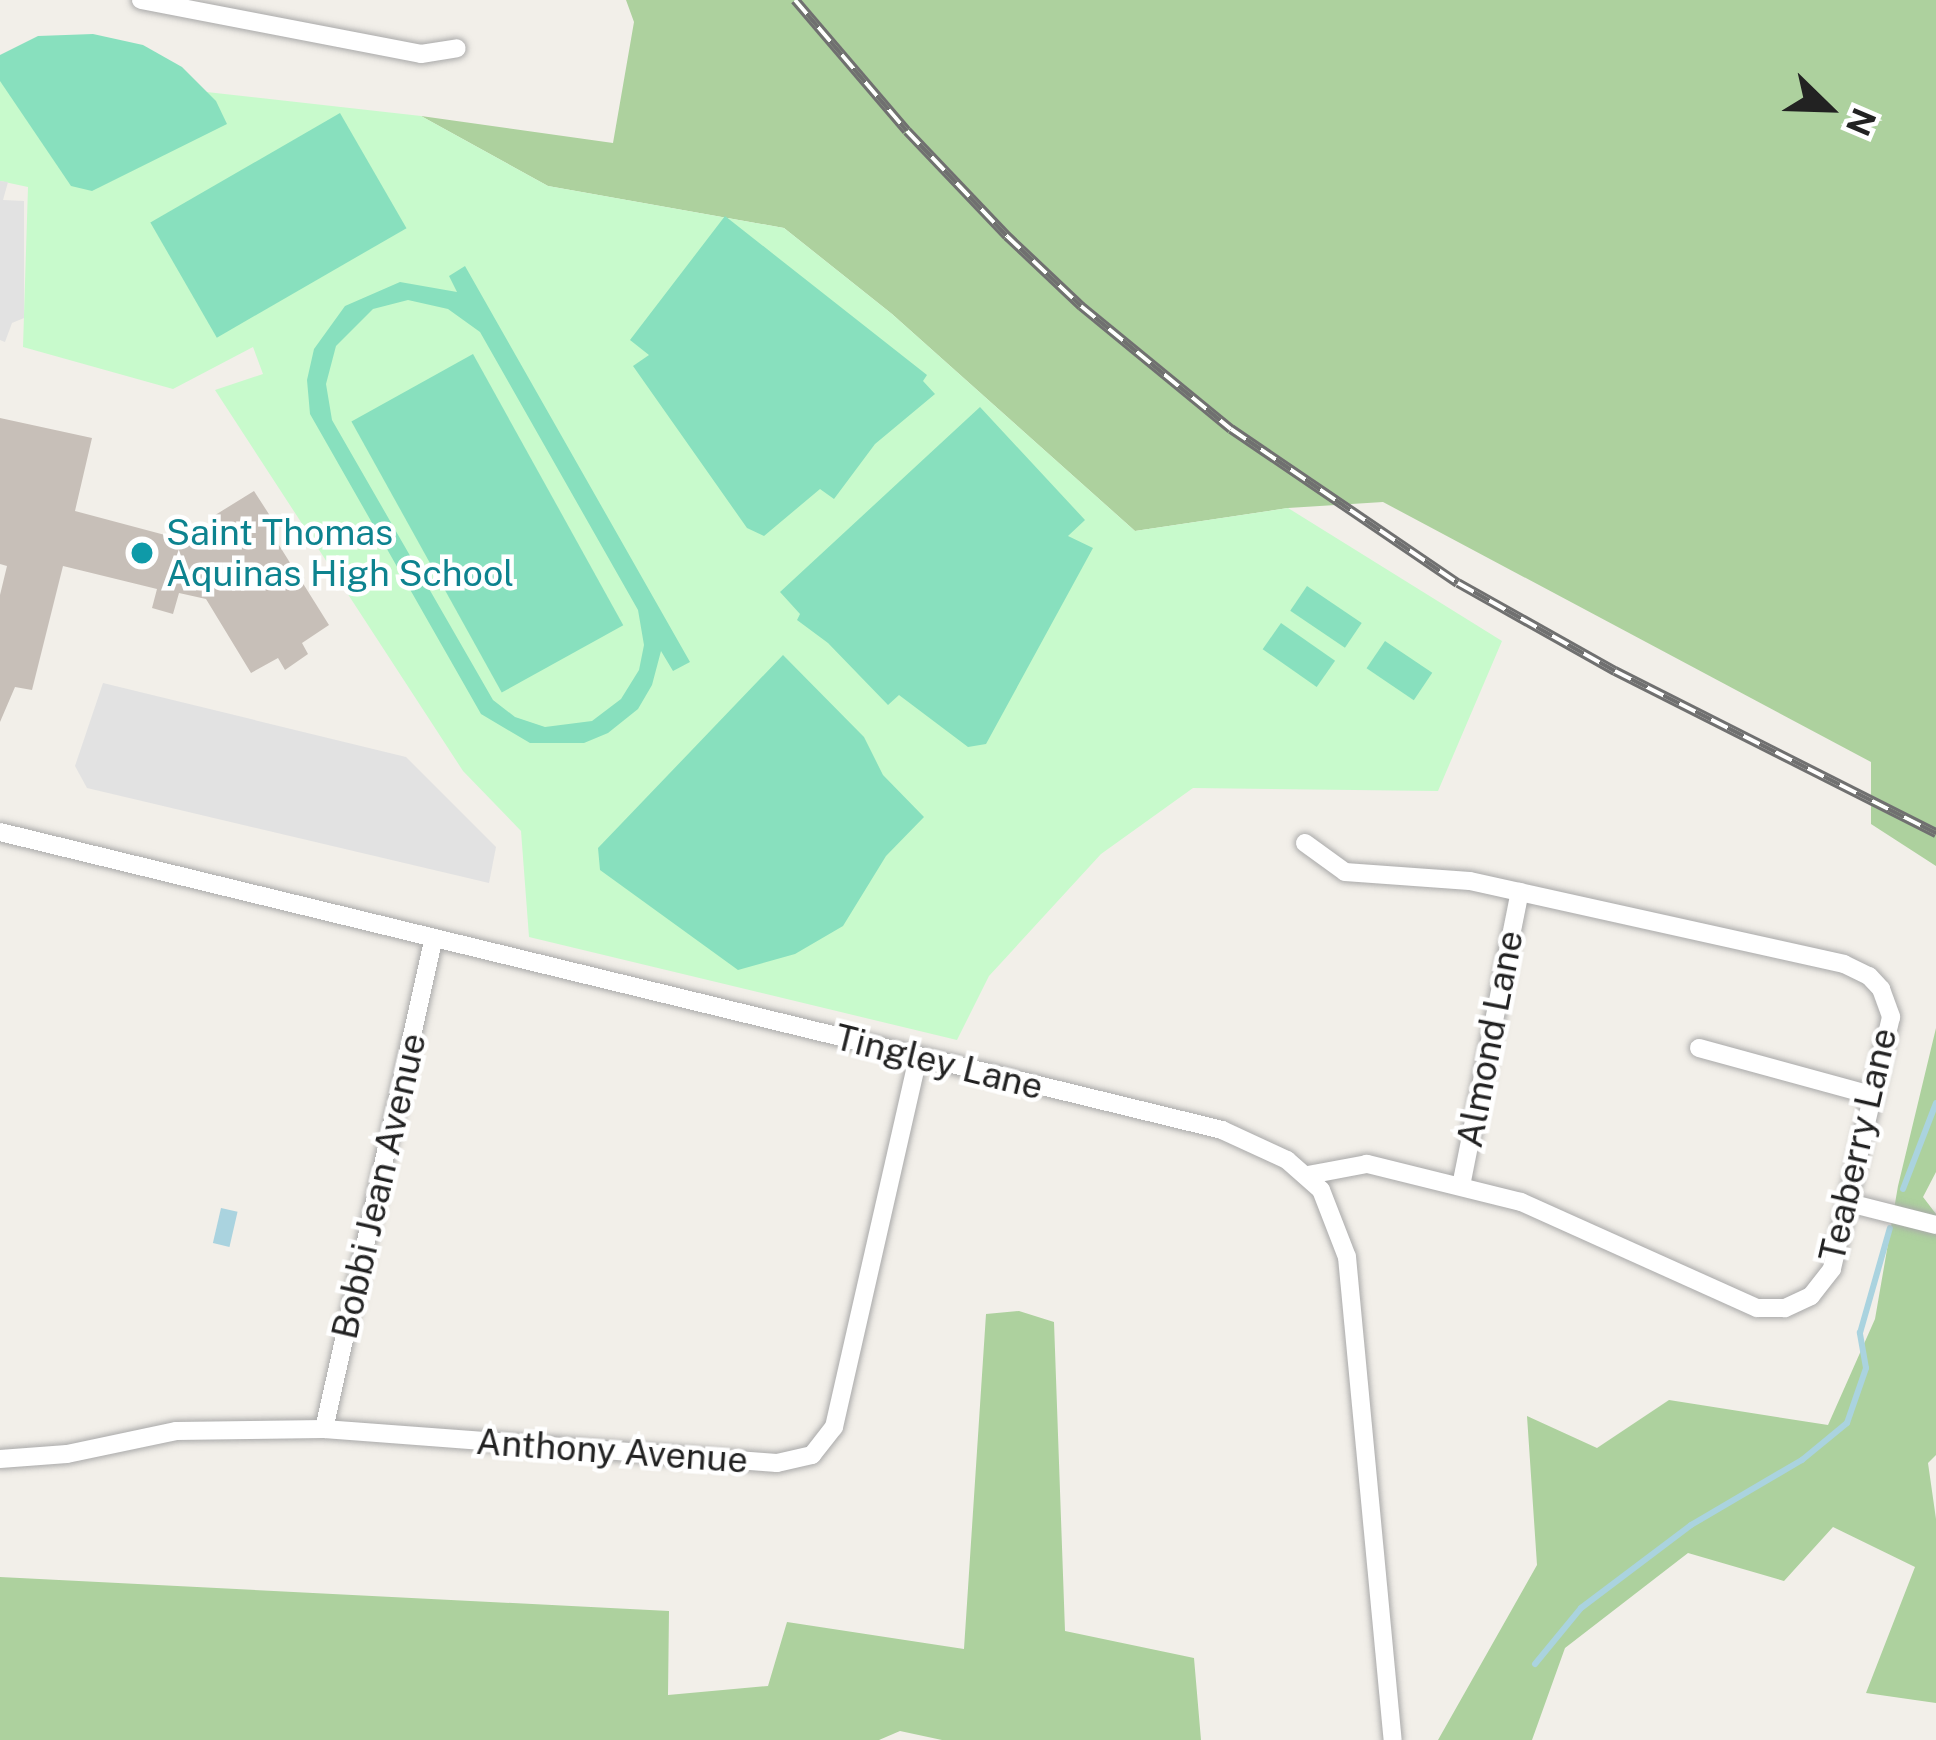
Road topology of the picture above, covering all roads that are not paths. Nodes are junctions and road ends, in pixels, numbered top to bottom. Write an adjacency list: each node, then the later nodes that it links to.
1 (141, 0): 2 (street)
2 (457, 48)
3 (0, 832): 6 (street, Tingley Lane)
4 (1305, 843): 5 (street, Teaberry Lane)
5 (1520, 892): 9 (street, Teaberry Lane); 11 (street, Almond Lane)
6 (433, 942): 8 (street, Tingley Lane); 14 (street, Bobbi Jean Avenue)
7 (1699, 1048): 9 (street)
8 (918, 1058): 10 (street, Tingley Lane); 14 (street, Anthony Avenue)
9 (1874, 1096): 12 (street, Teaberry Lane)
10 (1309, 1175): 11 (street, Teaberry Lane); 16 (street, Tingley Lane)
11 (1461, 1186): 12 (street, Teaberry Lane)
12 (1849, 1203): 13 (street)
13 (1936, 1225)
14 (324, 1429): 15 (street, Anthony Avenue)
15 (0, 1459)
16 (1393, 1740)

